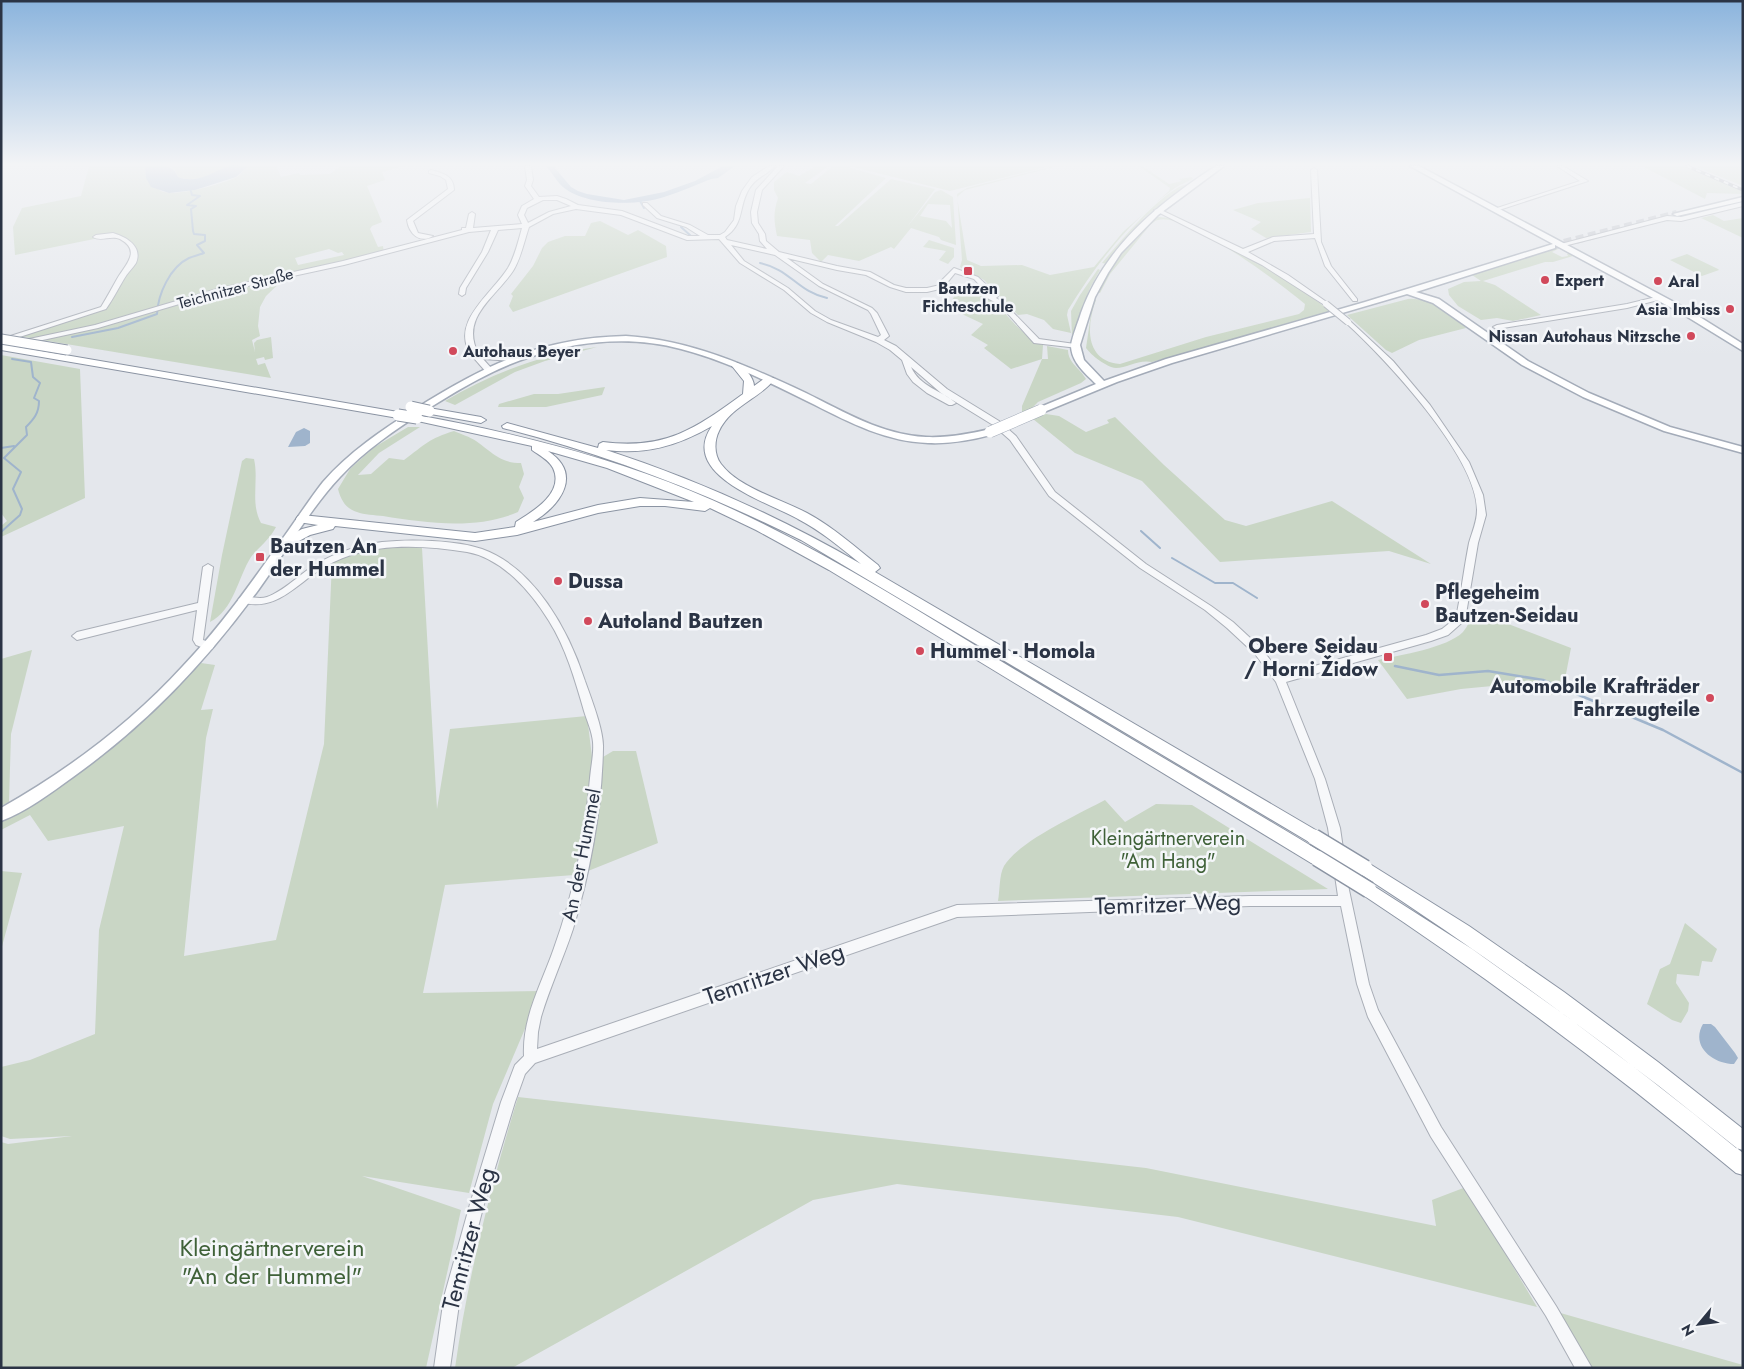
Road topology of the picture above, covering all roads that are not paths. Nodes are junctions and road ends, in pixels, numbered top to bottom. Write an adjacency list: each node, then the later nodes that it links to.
1 (412, 230): 2 (street, Teichnitzer Straße)
2 (470, 230): 33 (street, Teichnitzer Straße)
3 (495, 230): 24 (street)
4 (525, 230): 37 (street)
5 (666, 230): 16 (street)
6 (694, 230): 16 (street)
7 (729, 230): 17 (street)
8 (758, 230): 20 (street)
9 (1139, 230): 34 (main road)
10 (1199, 230): 19 (street)
11 (1316, 230): 14 (street)
12 (1528, 230): 18 (main road)
13 (1620, 230): 18 (street)
14 (1316, 236): 19 (street); 26 (street)
15 (96, 237): 30 (street)
16 (708, 238): 17 (street)
17 (722, 239): 20 (street); 31 (street)
18 (1556, 246): 22 (main road); 25 (main road)
19 (1244, 251): 61 (street, bridge)
20 (781, 256): 21 (street); 31 (street)
21 (944, 286): 27 (street); 27 (street)
22 (1422, 288): 23 (main road); 28 (main road); 32 (main road)
23 (1408, 292): 28 (main road); 42 (main road)
24 (462, 294)
25 (1660, 298): 29 (street); 35 (main road)
26 (1355, 300)
27 (998, 301): 34 (street)
28 (1436, 301): 32 (main road)
29 (1498, 327)
30 (1, 340): 36 (highway, bridge)
31 (879, 340): 61 (street)
32 (1500, 346): 49 (main road)
33 (1, 347): 36 (highway)
34 (1076, 348): 42 (main road); 43 (main road)
35 (1743, 348)
36 (63, 354): 44 (highway)
37 (478, 357): 38 (street); 40 (street)
38 (515, 359): 39 (main road); 40 (main road)
39 (737, 366): 41 (main road); 45 (highway)
40 (489, 370): 51 (main road)
41 (769, 380): 43 (main road, bridge); 45 (highway)
42 (1114, 380): 43 (main road)
43 (1102, 385)
44 (294, 392): 47 (highway, bridge); 48 (highway, bridge)
45 (748, 394): 46 (highway)
46 (726, 411): 48 (highway); 56 (highway)
47 (510, 436): 50 (highway); 53 (highway)
48 (580, 444): 56 (highway)
49 (1743, 450)
50 (723, 510): 53 (highway); 66 (highway, bridge)
51 (302, 520): 52 (highway); 54 (main road)
52 (346, 524): 53 (highway); 54 (highway)
53 (448, 534)
54 (284, 544): 57 (main road)
55 (208, 567): 58 (street)
56 (902, 594): 65 (highway, bridge)
57 (243, 600): 60 (main road); 64 (street, An der Hummel)
58 (203, 605): 59 (street); 60 (street)
59 (77, 636)
60 (209, 646): 62 (main road)
61 (1280, 680): 63 (street)
62 (1, 815)
63 (1346, 901): 64 (street, Temritzer Weg); 68 (street)
64 (531, 1058): 67 (street, Temritzer Weg)
65 (1743, 1141)
66 (1743, 1166)
67 (442, 1368)
68 (1584, 1368)

